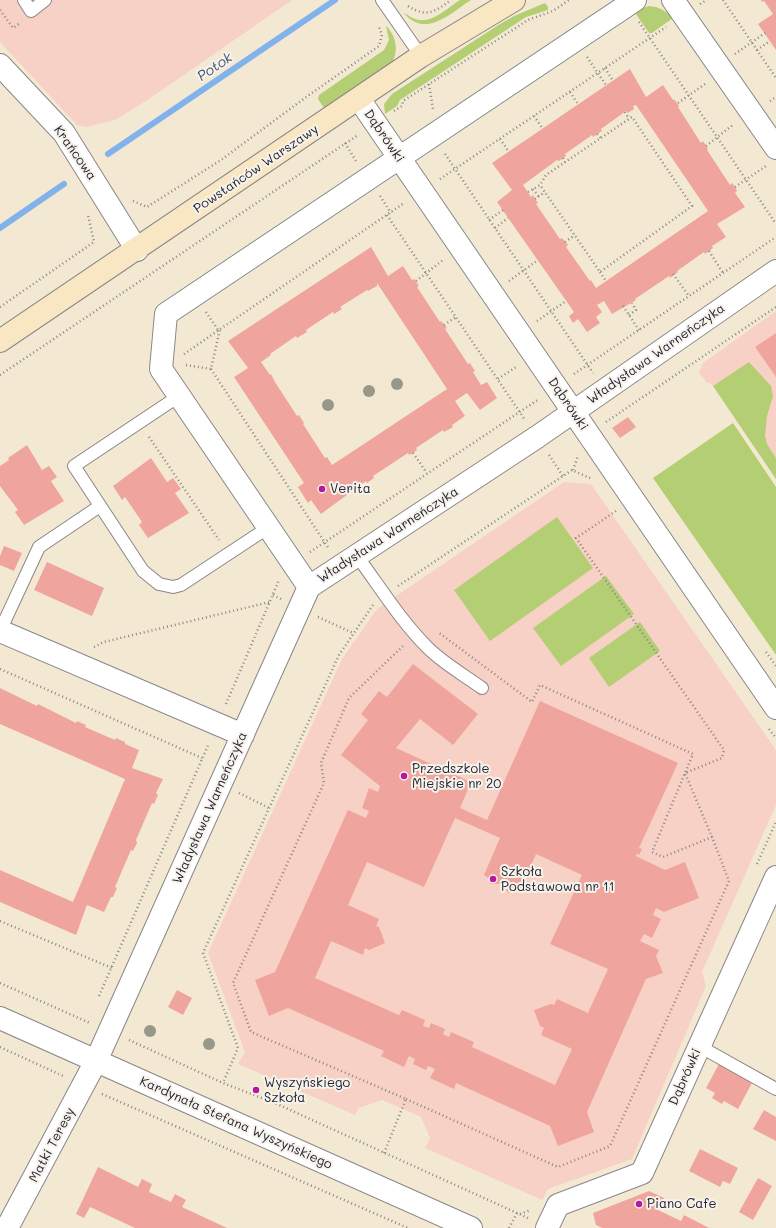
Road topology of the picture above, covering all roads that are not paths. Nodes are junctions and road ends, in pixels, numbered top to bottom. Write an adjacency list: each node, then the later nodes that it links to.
1 (24, 0): 2 (lane)
2 (45, 0)
3 (382, 0): 7 (lane)
4 (514, 0): 7 (street, Powstańców Warszawy)
5 (673, 0): 10 (street)
6 (636, 10): 11 (street)
7 (421, 56): 9 (street, Powstańców Warszawy)
8 (0, 65): 12 (street, Krańcowa)
9 (359, 99): 11 (street, Dąbrówki); 12 (street, Powstańców Warszawy)
10 (773, 156)
11 (399, 158): 15 (street); 16 (street, Dąbrówki)
12 (137, 250): 14 (street, Powstańców Warszawy)
13 (776, 271): 16 (street, Władysława Warneńczyka)
14 (0, 342)
15 (180, 396): 17 (lane); 18 (street)
16 (573, 412): 19 (street, Władysława Warneńczyka); 23 (street, Dąbrówki)
17 (100, 506): 18 (lane); 21 (lane)
18 (269, 527): 20 (street)
19 (349, 561): 20 (street, Władysława Warneńczyka); 22 (lane)
20 (309, 587): 24 (street, Władysława Warneńczyka)
21 (0, 631): 24 (street)
22 (482, 688)
23 (771, 716)
24 (243, 735): 28 (street, Władysława Warneńczyka)
25 (776, 877): 27 (street, Dąbrówki)
26 (0, 1018): 28 (street, Kardynała Stefana Wyszyńskiego)
27 (699, 1046): 29 (lane); 31 (street, Dąbrówki)
28 (96, 1061): 30 (street, Matki Teresy); 32 (street, Kardynała Stefana Wyszyńskiego)
29 (776, 1089)
30 (10, 1227)
31 (547, 1227)
32 (471, 1228)

